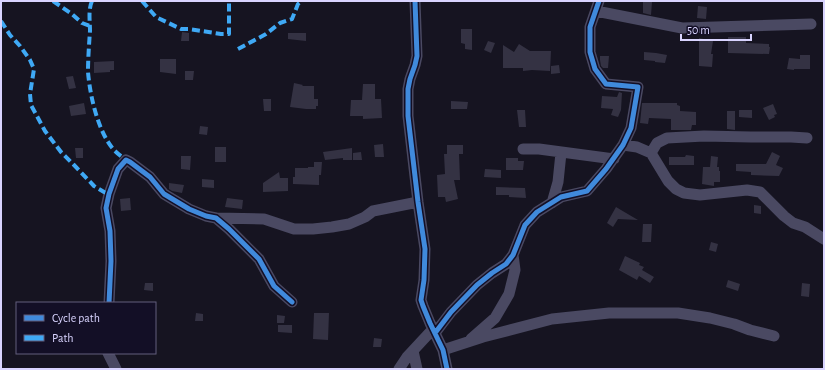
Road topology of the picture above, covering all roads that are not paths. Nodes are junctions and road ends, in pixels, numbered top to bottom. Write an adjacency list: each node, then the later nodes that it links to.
1 (414, 1): 10 (street)
2 (598, 6): 3 (street); 5 (street)
3 (811, 24)
4 (807, 138): 8 (street)
5 (623, 145): 8 (street); 9 (street)
6 (523, 149): 7 (street)
7 (561, 153): 9 (street); 11 (street)
8 (651, 153): 13 (street)
9 (614, 158): 11 (street)
10 (418, 202): 12 (street); 17 (street)
11 (552, 203): 14 (street)
12 (216, 218): 15 (street); 16 (street)
13 (824, 239)
14 (513, 255): 17 (street); 19 (street)
15 (109, 302)
16 (292, 302)
17 (434, 331): 20 (street); 21 (street)
18 (774, 336): 19 (street)
19 (467, 342): 20 (street)
20 (443, 350): 26 (street)
21 (413, 352): 24 (street); 25 (street)
22 (108, 354): 23 (street)
23 (116, 369)
24 (399, 369)
25 (417, 369)
26 (447, 369)

